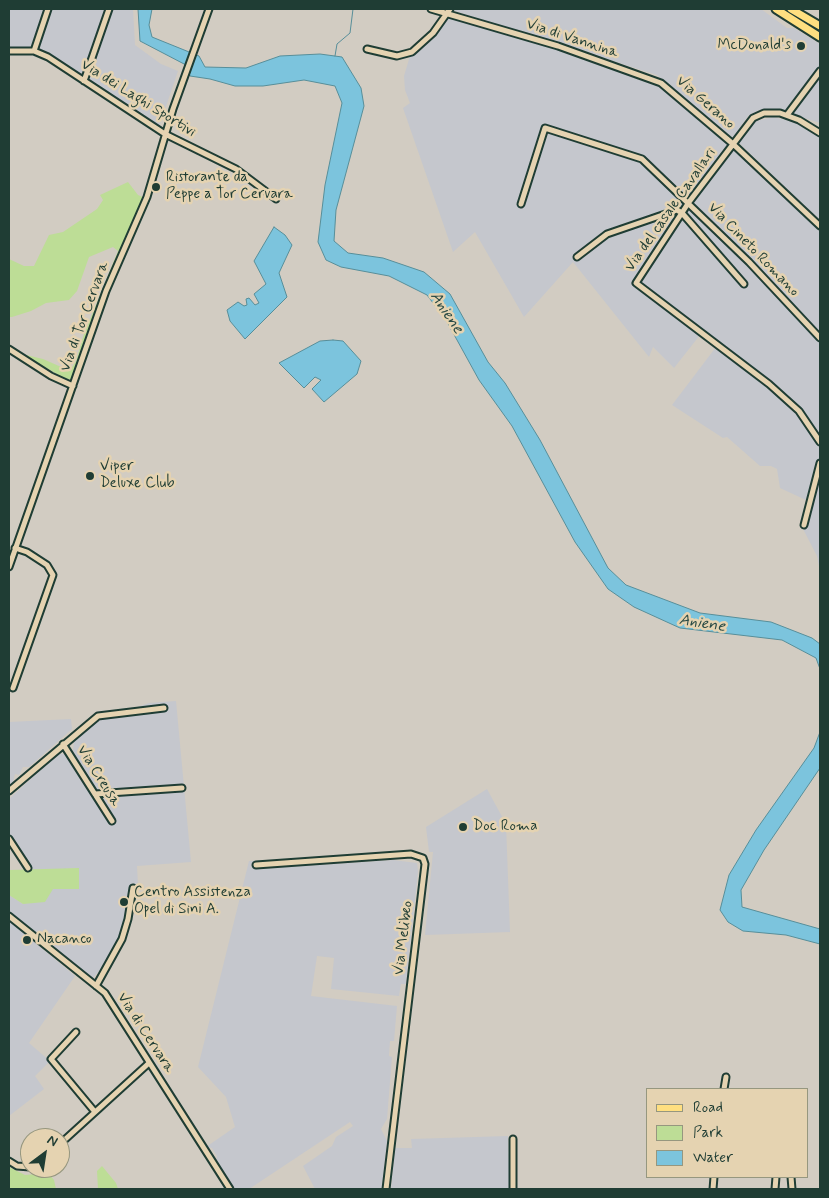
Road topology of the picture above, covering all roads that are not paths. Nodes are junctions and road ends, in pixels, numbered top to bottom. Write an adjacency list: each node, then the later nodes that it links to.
1 (48, 9): 12 (street)
2 (109, 9): 14 (street)
3 (209, 9): 18 (street, Via di Tor Cervara)
4 (431, 9): 7 (street, Via di Vannina)
5 (776, 9): 9 (main road)
6 (791, 9): 8 (main road)
7 (448, 11): 10 (street); 15 (street, Via di Vannina)
8 (820, 26)
9 (820, 37)
10 (367, 49)
11 (9, 51): 12 (street, Via dei Laghi Sportivi)
12 (34, 51): 14 (street, Via dei Laghi Sportivi)
13 (820, 71): 16 (street)
14 (84, 80): 18 (street, Via dei Laghi Sportivi)
15 (661, 83): 19 (street, Via Gerano)
16 (787, 115): 17 (street); 19 (street, Via del casale Cavallari)
17 (820, 133)
18 (165, 134): 20 (street, Via dei Laghi Sportivi); 29 (street, Via di Tor Cervara)
19 (733, 144): 21 (street, Via del casale Cavallari); 24 (street, Via del casale Cavallari)
20 (276, 199)
21 (689, 202): 22 (street, Via Cineto Romano); 23 (street, Via del casale Cavallari); 27 (street, Via Cineto Romano)
22 (521, 204)
23 (682, 213): 25 (street); 26 (street); 30 (street, Via del casale Cavallari)
24 (820, 226)
25 (577, 257)
26 (744, 284)
27 (820, 338)
28 (9, 349): 29 (street)
29 (73, 386): 33 (street, Via di Tor Cervara)
30 (820, 442)
31 (820, 463): 32 (street)
32 (804, 525)
33 (15, 548): 34 (street, Via di Tor Cervara); 35 (street)
34 (9, 567)
35 (13, 688)
36 (164, 708): 37 (street)
37 (63, 744): 39 (street); 40 (street, Via Creusa)
38 (182, 788): 40 (street)
39 (9, 792)
40 (95, 794): 41 (street, Via Creusa)
41 (112, 821)
42 (9, 839): 44 (street)
43 (256, 865): 56 (street, Via Melibeo)
44 (28, 868)
45 (133, 888): 47 (street)
46 (9, 916): 47 (street, Via di Cervara)
47 (96, 986): 49 (street, Via di Cervara)
48 (76, 1032): 52 (street)
49 (149, 1062): 52 (street); 55 (street, Via di Cervara)
50 (726, 1077): 51 (street)
51 (724, 1088)
52 (95, 1112): 53 (street)
53 (70, 1135)
54 (513, 1139): 57 (street)
55 (230, 1189)
56 (386, 1189)
57 (513, 1189)

